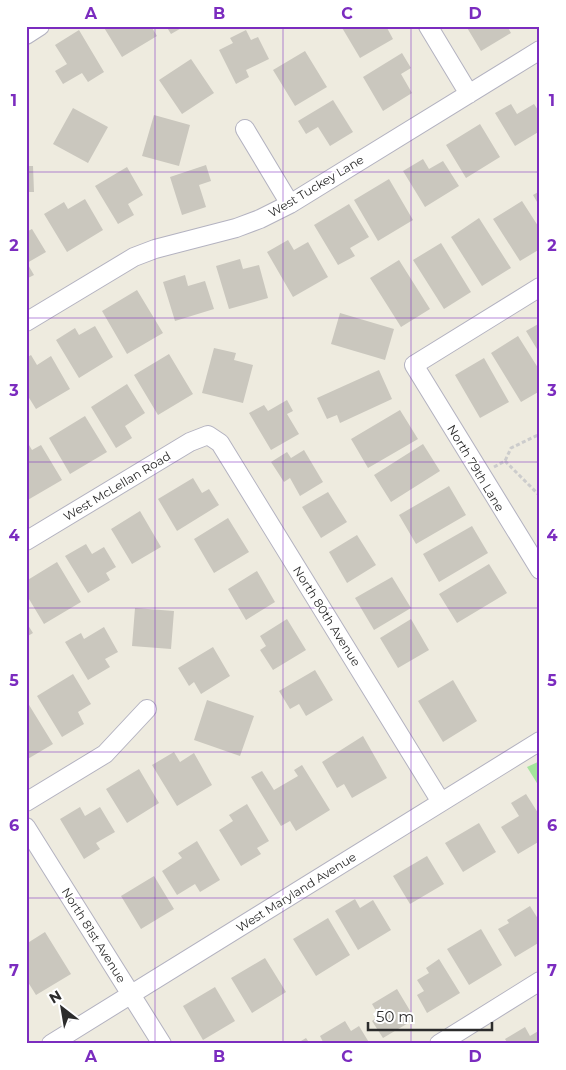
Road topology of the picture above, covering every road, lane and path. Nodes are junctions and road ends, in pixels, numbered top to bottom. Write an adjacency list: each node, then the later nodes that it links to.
1 (40, 26): 3 (street)
2 (428, 26): 5 (street)
3 (26, 35)
4 (540, 50): 5 (street, West Tuckey Lane)
5 (469, 94): 7 (street, West Tuckey Lane)
6 (245, 130): 7 (street)
7 (290, 204): 9 (street, West Tuckey Lane)
8 (540, 287): 13 (street, North 79th Lane)
9 (26, 322)
10 (208, 434): 15 (street, West McLellan Road); 20 (street, North 80th Avenue)
11 (540, 434): 12 (path)
12 (505, 461): 13 (path); 14 (path)
13 (474, 464): 16 (street, North 79th Lane)
14 (540, 496)
15 (26, 541)
16 (540, 570)
17 (147, 709): 19 (street)
18 (540, 741): 20 (street, West Maryland Avenue)
19 (26, 802)
20 (441, 802): 23 (street, West Maryland Avenue)
21 (26, 827): 23 (street, North 81st Avenue)
22 (540, 981): 26 (street)
23 (131, 994): 24 (street, West Maryland Avenue); 25 (street, North 81st Avenue)
24 (52, 1044)
25 (162, 1044)
26 (439, 1044)

